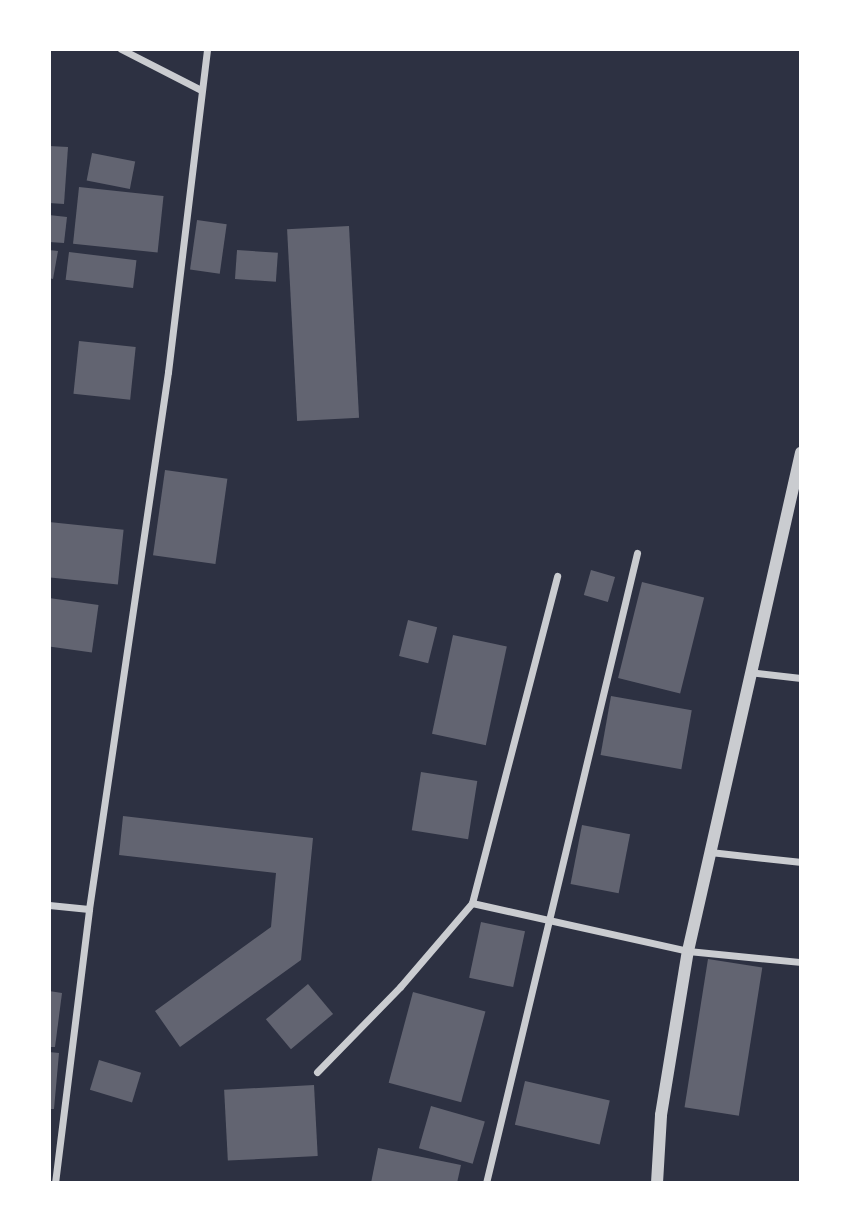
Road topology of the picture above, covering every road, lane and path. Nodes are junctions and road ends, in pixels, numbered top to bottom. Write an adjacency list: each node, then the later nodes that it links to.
1 (121, 49): 3 (street)
2 (206, 49): 3 (street)
3 (199, 89): 13 (street)
4 (801, 453): 7 (street)
5 (637, 553): 14 (street)
6 (557, 576): 11 (street)
7 (748, 672): 8 (street); 9 (street)
8 (801, 678)
9 (710, 852): 10 (street); 15 (street)
10 (801, 862)
11 (472, 903): 14 (street); 17 (street)
12 (49, 905): 13 (street)
13 (89, 909): 18 (street)
14 (551, 917): 15 (street); 19 (street)
15 (688, 951): 16 (street); 20 (street)
16 (801, 962)
17 (317, 1072)
18 (55, 1183)
19 (486, 1183)
20 (657, 1183)

